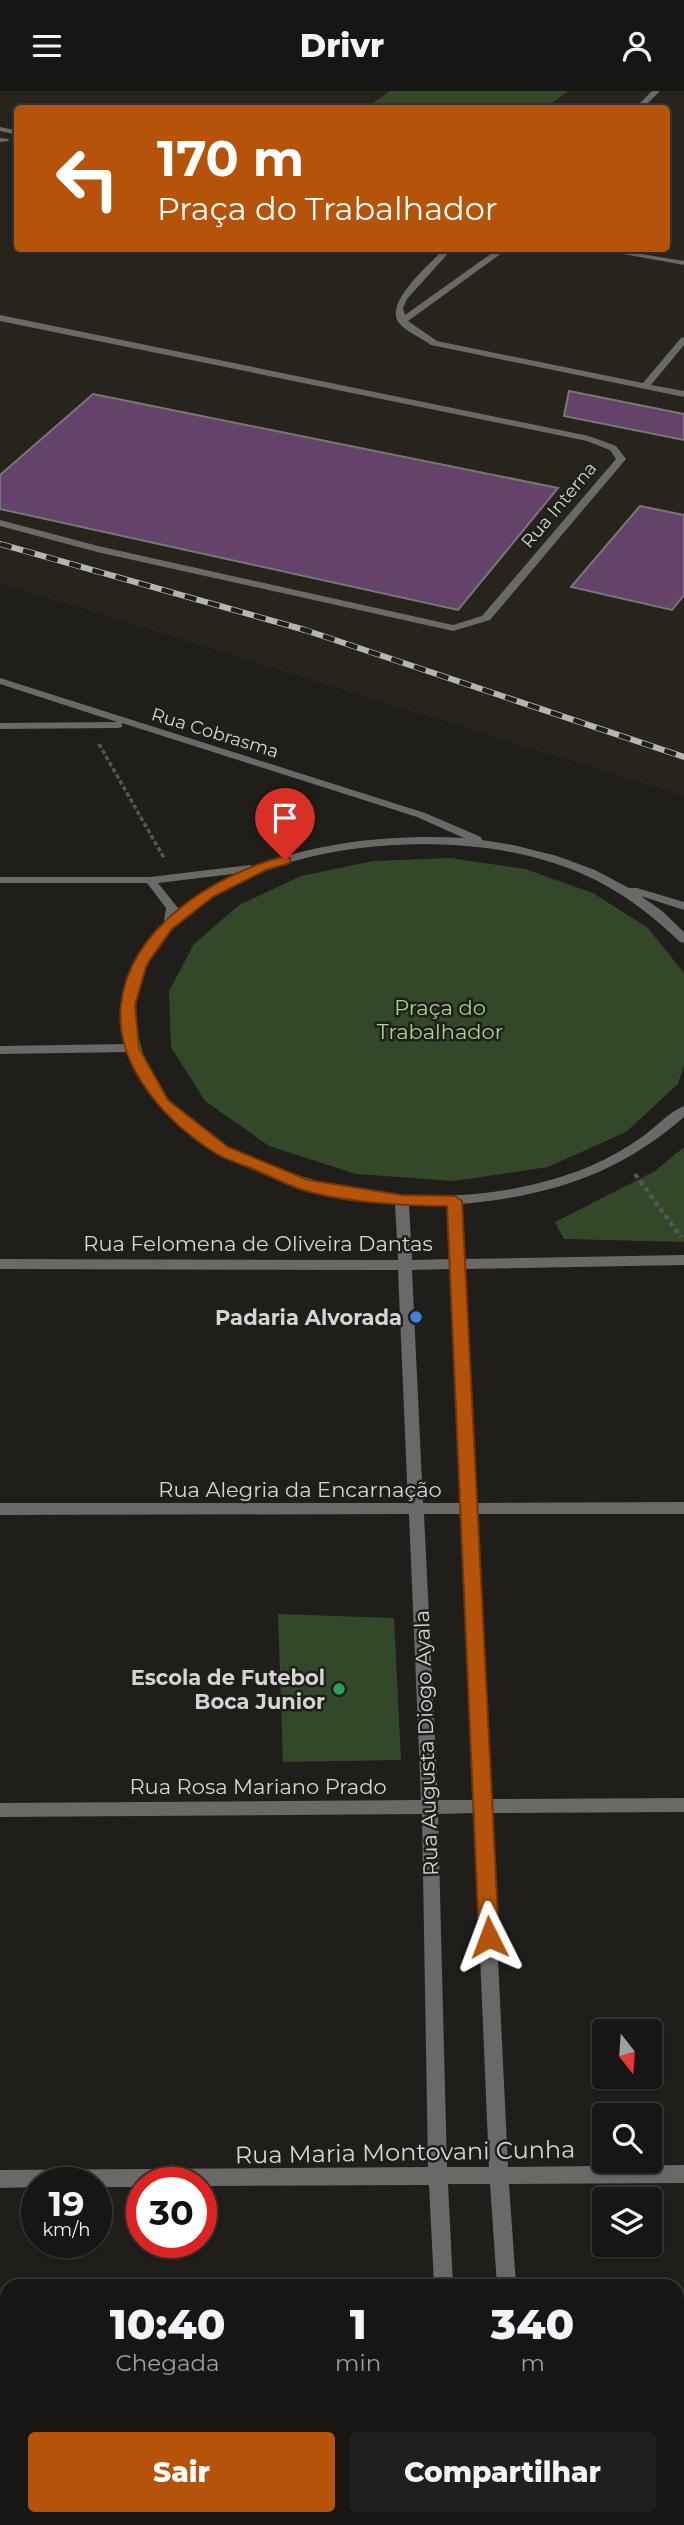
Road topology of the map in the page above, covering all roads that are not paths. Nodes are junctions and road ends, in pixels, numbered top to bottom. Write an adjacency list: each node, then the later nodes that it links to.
1 (656, 91): 2 (street)
2 (641, 105)
3 (445, 252): 8 (street)
4 (499, 252): 8 (street)
5 (618, 252): 6 (street)
6 (684, 263)
7 (0, 318): 12 (street, Rua Interna)
8 (402, 321): 10 (street)
9 (684, 340): 10 (street)
10 (645, 386): 11 (street)
11 (684, 394)
12 (0, 523)
13 (0, 681): 14 (street, Rua Cobrasma)
14 (130, 725): 15 (street); 16 (street, Rua Cobrasma)
15 (0, 726)
16 (421, 815): 17 (street); 18 (street, Rua Cobrasma)
17 (412, 839): 18 (street); 19 (street)
18 (486, 844): 22 (street)
19 (261, 867): 21 (street); 24 (street)
20 (0, 880): 21 (street)
21 (150, 880): 24 (street)
22 (615, 884): 23 (street); 25 (street)
23 (684, 906)
24 (168, 926): 26 (street)
25 (684, 939)
26 (132, 1048): 27 (street); 29 (street)
27 (0, 1050)
28 (684, 1110): 30 (street)
29 (402, 1201): 30 (street); 34 (street, Rua Augusta Diogo Ayala)
30 (455, 1201): 33 (street)
31 (684, 1260): 33 (street, Rua Felomena de Oliveira Dantas)
32 (0, 1264): 34 (street, Rua Felomena de Oliveira Dantas)
33 (457, 1264): 34 (street, Rua Felomena de Oliveira Dantas); 37 (street)
34 (405, 1265): 38 (street, Rua Augusta Diogo Ayala)
35 (684, 1508): 37 (street, Rua Alegria da Encarnação)
36 (0, 1509): 38 (street, Rua Alegria da Encarnação)
37 (467, 1510): 38 (street, Rua Alegria da Encarnação); 39 (street)
38 (416, 1511): 41 (street, Rua Augusta Diogo Ayala)
39 (483, 1805): 40 (street, Rua Rosa Mariano Prado); 41 (street, Rua Rosa Mariano Prado); 44 (street)
40 (684, 1805)
41 (430, 1809): 42 (street, Rua Rosa Mariano Prado); 45 (street, Rua Augusta Diogo Ayala)
42 (0, 1810)
43 (684, 2174): 44 (street, Rua Maria Montovani Cunha)
44 (499, 2175): 45 (street, Rua Maria Montovani Cunha); 48 (street)
45 (438, 2178): 46 (street, Rua Maria Montovani Cunha); 47 (street, Rua Augusta Diogo Ayala)
46 (0, 2179)
47 (444, 2279)
48 (507, 2279)

